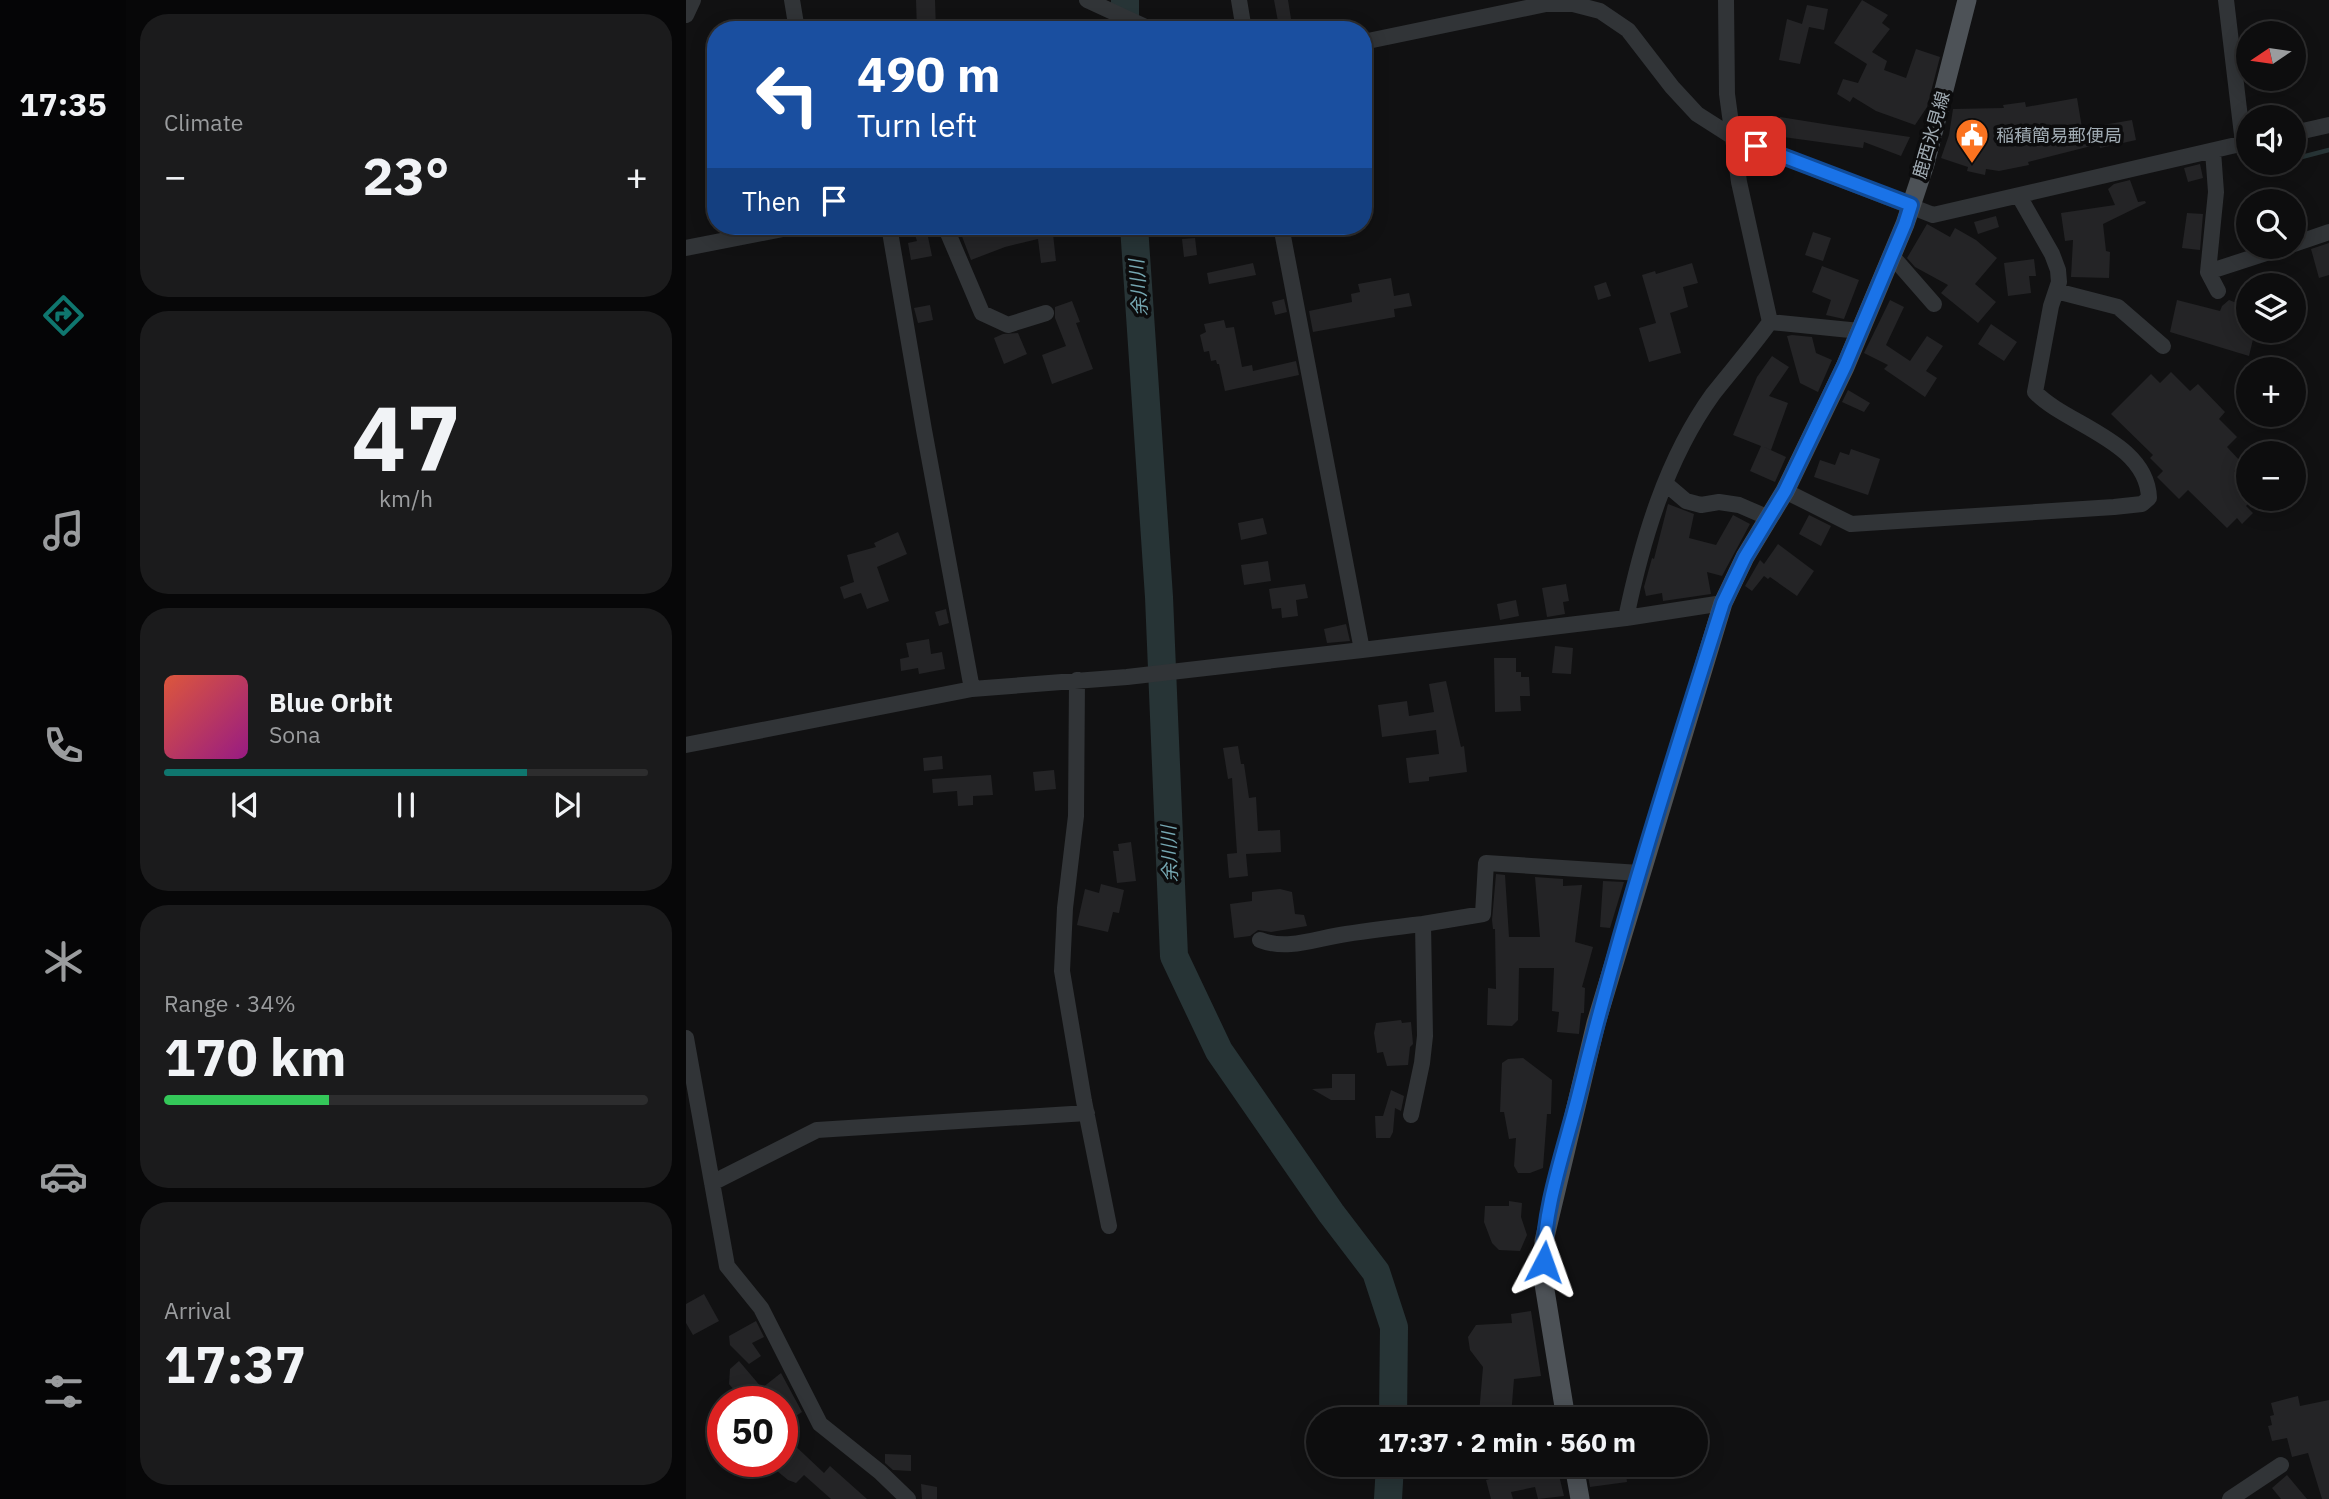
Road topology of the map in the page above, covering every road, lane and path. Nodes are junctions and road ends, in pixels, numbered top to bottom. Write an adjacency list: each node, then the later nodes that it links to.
1 (694, 0): 9 (street)
2 (792, 0): 10 (street)
3 (1087, 0): 11 (street)
4 (1239, 0): 12 (street)
5 (1726, 0): 17 (street)
6 (1967, 0): 21 (main road, 鹿西氷見線)
7 (2226, 0): 14 (street)
8 (1574, 2): 13 (street); 17 (street)
9 (686, 15)
10 (796, 21)
11 (1132, 21)
12 (1242, 21)
13 (1372, 40)
14 (2241, 105)
15 (2329, 125): 16 (street)
16 (2306, 130)
17 (1733, 137): 21 (street); 36 (street)
18 (2236, 145): 19 (street)
19 (2213, 151): 20 (street); 31 (street)
20 (2019, 196): 21 (street); 32 (street)
21 (1911, 205): 29 (main road, 鹿西氷見線)
22 (2329, 232): 27 (street)
23 (752, 235): 28 (street)
24 (891, 235): 46 (street)
25 (949, 235): 35 (street)
26 (1283, 235): 44 (street)
27 (2306, 240)
28 (686, 248)
29 (1892, 256): 34 (street); 37 (main road, 鹿西氷見線)
30 (2248, 259): 31 (street)
31 (2208, 272): 33 (street)
32 (2056, 291): 38 (street); 40 (street)
33 (2218, 291)
34 (1934, 304)
35 (1046, 313)
36 (1770, 322): 37 (street); 39 (street)
37 (1860, 331): 40 (main road, 鹿西氷見線)
38 (2163, 346)
39 (1666, 484): 41 (street); 43 (street)
40 (1785, 491): 41 (main road, 鹿西氷見線)
41 (1769, 517): 42 (main road, 鹿西氷見線)
42 (1723, 603): 43 (street); 48 (main road, 鹿西氷見線)
43 (1626, 618): 44 (street)
44 (1362, 650): 45 (street)
45 (1077, 680): 46 (street); 52 (street)
46 (972, 689): 47 (street)
47 (686, 745)
48 (1640, 873): 49 (street); 56 (main road, 鹿西氷見線)
49 (1423, 924): 50 (street); 53 (street)
50 (1260, 940)
51 (686, 1038): 54 (street)
52 (1087, 1113): 54 (street); 55 (street)
53 (1411, 1115)
54 (712, 1183): 59 (street)
55 (1110, 1226)
56 (1564, 1407)
57 (2281, 1465): 61 (street)
58 (1576, 1477): 60 (main road)
59 (908, 1499)
60 (1580, 1499)
61 (2231, 1499)

